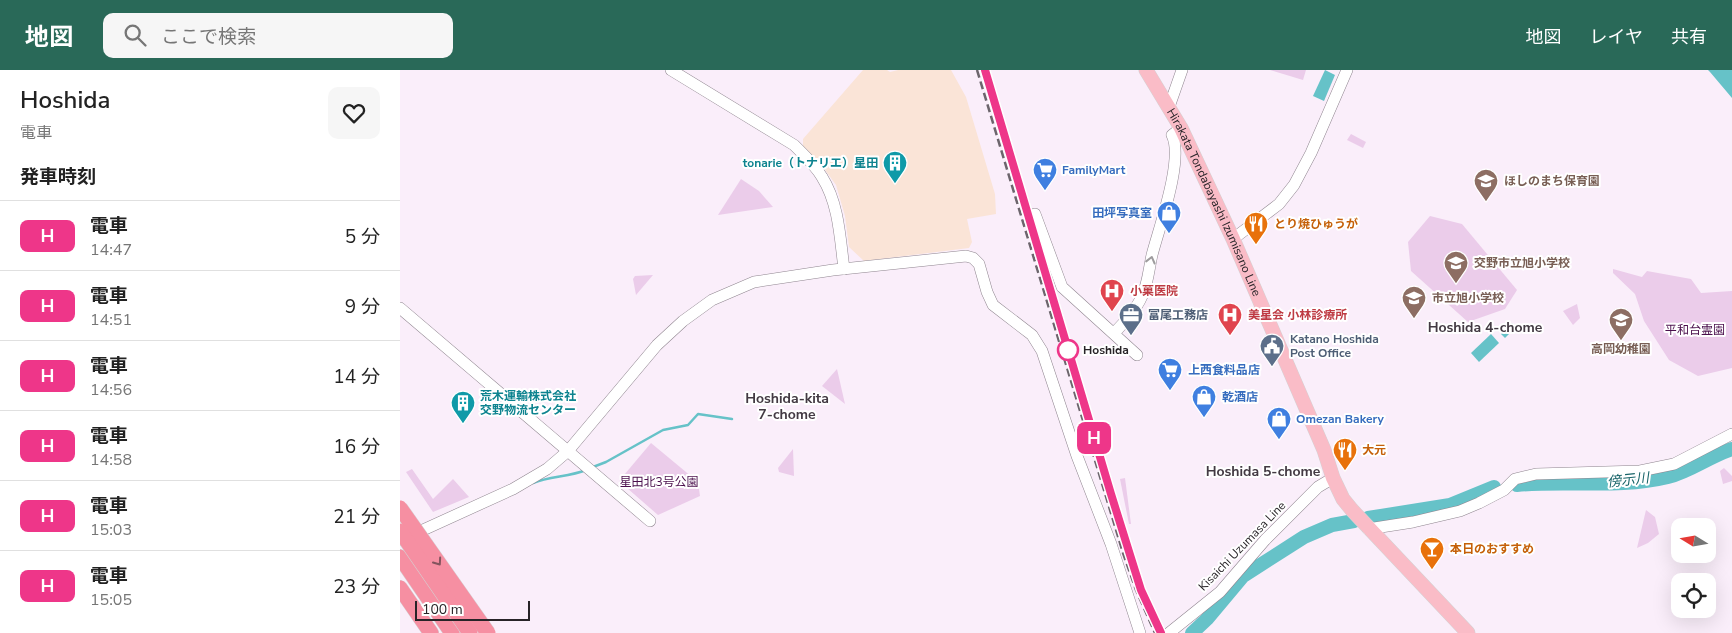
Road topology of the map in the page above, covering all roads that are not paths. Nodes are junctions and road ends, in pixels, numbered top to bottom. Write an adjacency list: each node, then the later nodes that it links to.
1 (671, 70): 9 (street)
2 (1146, 70): 5 (main road, Hirakata Tondabayashi Izumisano Line)
3 (1182, 70): 5 (street)
4 (1347, 70): 8 (street)
5 (1169, 107): 6 (main road, Hirakata Tondabayashi Izumisano Line)
6 (1177, 132): 8 (main road, Hirakata Tondabayashi Izumisano Line); 11 (street, one-way to 6)
7 (1036, 214): 11 (street)
8 (1233, 239): 15 (main road, Hirakata Tondabayashi Izumisano Line)
9 (844, 269): 14 (street); 27 (street)
10 (400, 308): 14 (street)
11 (1114, 333): 12 (street)
12 (1138, 355)
13 (1732, 434): 18 (street)
14 (568, 451): 17 (street); 20 (street)
15 (1333, 478): 18 (main road, Hirakata Tondabayashi Izumisano Line); 28 (street, Kisaichi Uzumasa Line)
16 (400, 508): 26 (highway, one-way to 26, bridge)
17 (650, 521)
18 (1368, 528): 29 (main road, Hirakata Tondabayashi Izumisano Line)
19 (400, 531): 25 (highway, bridge)
20 (400, 541)
21 (400, 558): 24 (highway)
22 (400, 588): 23 (highway)
23 (431, 633)
24 (452, 633)
25 (470, 633)
26 (488, 633)
27 (1140, 633)
28 (1169, 633)
29 (1468, 633)

